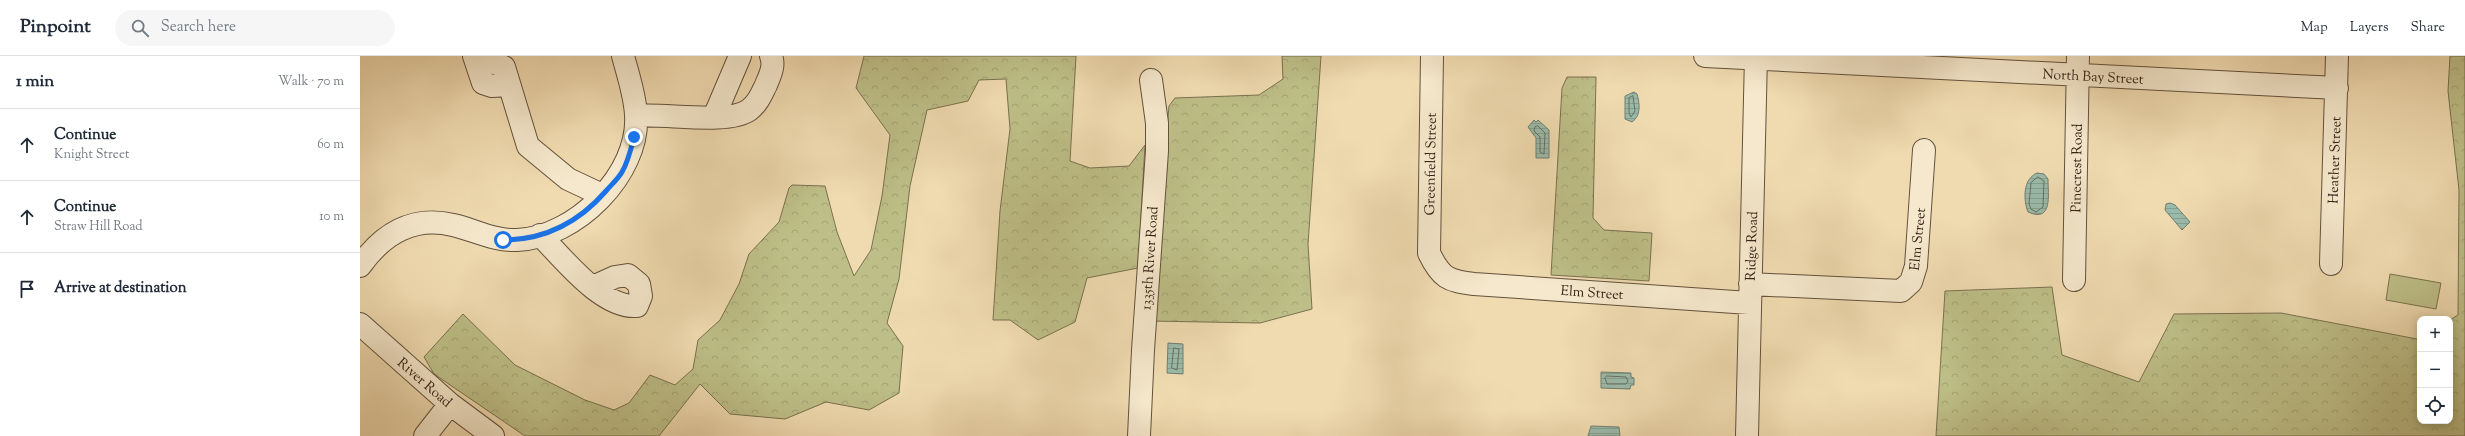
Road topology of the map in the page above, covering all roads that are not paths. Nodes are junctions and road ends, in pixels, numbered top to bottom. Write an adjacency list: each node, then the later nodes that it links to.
1 (474, 56): 12 (street)
2 (480, 56): 12 (street)
3 (623, 56): 14 (street)
4 (740, 56): 15 (street)
5 (771, 56): 15 (street)
6 (1432, 56): 21 (street, Greenfield Street)
7 (1705, 56): 9 (street, North Bay Street)
8 (2337, 56): 13 (street, Heather Street)
9 (1756, 58): 10 (street, North Bay Street); 24 (street, Ridge Road)
10 (2078, 66): 13 (street, North Bay Street); 22 (street, Pinecrest Road)
11 (1151, 80): 29 (street, 1335th River Road)
12 (509, 85): 17 (street)
13 (2336, 88): 19 (street, Heather Street)
14 (637, 116): 15 (street); 17 (street)
15 (714, 117)
16 (1924, 150): 24 (street, Elm Street)
17 (602, 195): 18 (street)
18 (540, 235): 20 (street); 23 (street)
19 (2331, 264)
20 (360, 266)
21 (1438, 271): 24 (street, Elm Street)
22 (2074, 280)
23 (593, 287)
24 (1750, 293): 30 (street, Ridge Road)
25 (360, 324): 26 (street, River Road)
26 (450, 404): 27 (street); 28 (street, River Road)
27 (425, 436)
28 (493, 436)
29 (1139, 436)
30 (1747, 436)

